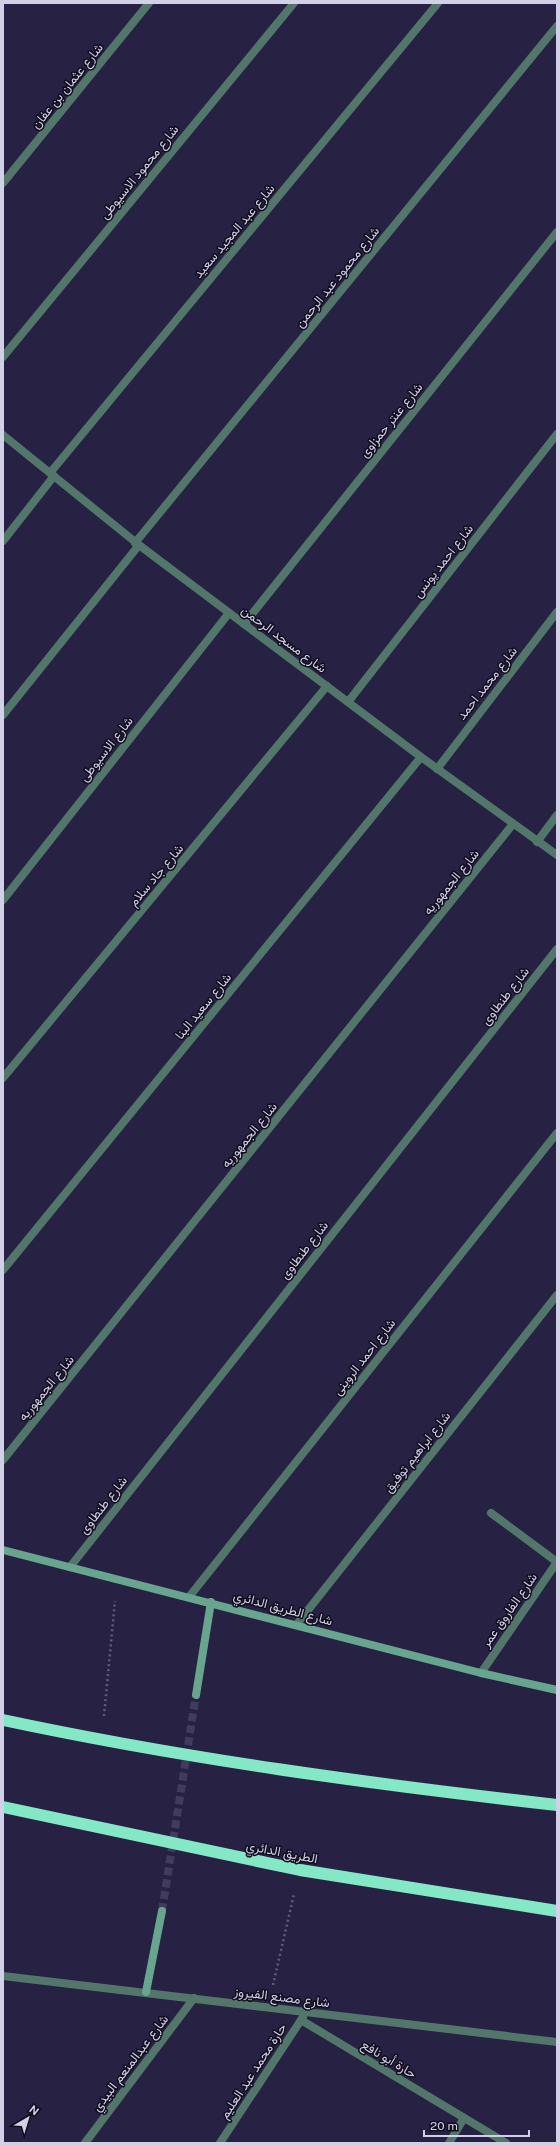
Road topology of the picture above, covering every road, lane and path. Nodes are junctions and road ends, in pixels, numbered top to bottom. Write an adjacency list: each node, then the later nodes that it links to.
1 (149, 3): 5 (street, شارع عثمان بن عفان)
2 (294, 3): 7 (street, شارع محمود الاسيوطى)
3 (438, 3): 10 (street, شارع عبد المجيد سعيد)
4 (557, 26): 12 (street, شارع محمود عبد الرحمن)
5 (3, 183)
6 (557, 232): 15 (street, شارع عنتر حمزاوى)
7 (3, 357)
8 (557, 434): 17 (street, شارع احمد يونس)
9 (3, 435): 10 (street, شارع مسجد الرحمن)
10 (52, 475): 11 (street, شارع عبد المجيد سعيد); 12 (street, شارع مسجد الرحمن)
11 (3, 541)
12 (137, 544): 14 (street, شارع مسجد الرحمن); 18 (street, شارع محمود عبد الرحمن)
13 (557, 612): 20 (street, شارع محمد احمد)
14 (229, 613): 15 (street, شارع مسجد الرحمن); 25 (street, شارع الاسيوطى)
15 (244, 624): 16 (street, شارع مسجد الرحمن)
16 (327, 686): 17 (street, شارع مسجد الرحمن); 27 (street, شارع جاد سلام)
17 (348, 702): 19 (street, شارع مسجد الرحمن)
18 (3, 715)
19 (421, 757): 20 (street, شارع مسجد الرحمن); 29 (street, شارع سعيد البنا)
20 (437, 769): 22 (street, شارع مسجد الرحمن)
21 (557, 815): 23 (street)
22 (513, 824): 23 (street, شارع مسجد الرحمن); 31 (street, شارع الجمهوريه)
23 (537, 842): 24 (street, شارع مسجد الرحمن)
24 (557, 855)
25 (3, 900)
26 (557, 949): 35 (street, شارع طنطاوى)
27 (3, 1078)
28 (557, 1133): 36 (street, شارع احمد الروينى)
29 (3, 1270)
30 (557, 1295): 38 (street, شارع ابراهيم توفيق)
31 (3, 1460)
32 (490, 1513): 34 (street)
33 (3, 1550): 35 (street, شارع الطريق الدائري)
34 (557, 1562): 40 (street, شارع الفاروق عمر)
35 (70, 1567): 36 (street, شارع الطريق الدائري)
36 (189, 1597): 37 (street, شارع الطريق الدائري)
37 (211, 1602): 38 (street, شارع الطريق الدائري); 42 (street)
38 (296, 1624): 40 (street, شارع الطريق الدائري)
39 (112, 1629): 44 (path)
40 (481, 1673): 41 (street, شارع الطريق الدائري)
41 (557, 1690)
42 (196, 1695)
43 (3, 1720): 44 (highway)
44 (102, 1740): 45 (highway)
45 (557, 1805)
46 (3, 1807): 47 (highway, الطريق الدائري)
47 (300, 1870): 49 (highway, الطريق الدائري); 53 (path)
48 (162, 1911): 51 (street)
49 (557, 1911)
50 (3, 1976): 51 (street, شارع مصنع الفيروز)
51 (146, 1992): 52 (street, شارع مصنع الفيروز)
52 (194, 1998): 53 (street, شارع مصنع الفيروز); 58 (street, شارع عبدالمنعم البيدي)
53 (268, 2007): 54 (street, شارع مصنع الفيروز)
54 (306, 2012): 55 (street, حارة محمد عبد العليم); 56 (street, شارع مصنع الفيروز)
55 (301, 2020): 57 (street, حارة أبو نافع); 59 (street, حارة محمد عبد العليم)
56 (557, 2042)
57 (464, 2118): 60 (street); 61 (street, حارة أبو نافع)
58 (85, 2143)
59 (220, 2143)
60 (449, 2143)
61 (506, 2143)

